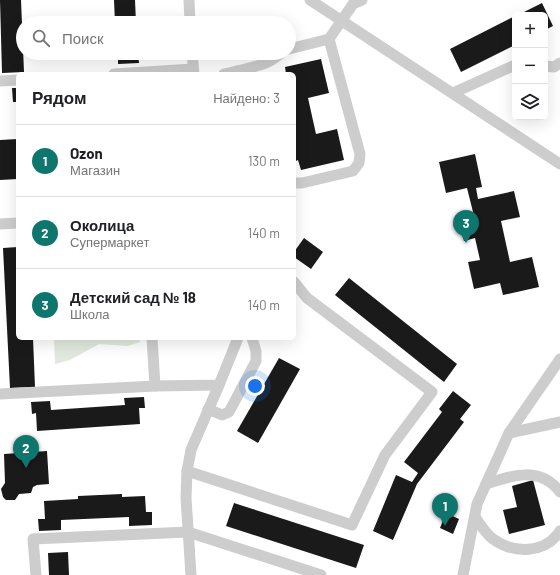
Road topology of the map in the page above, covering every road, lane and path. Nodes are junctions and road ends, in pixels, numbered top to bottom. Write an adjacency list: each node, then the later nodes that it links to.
1 (189, 0): 4 (street)
2 (310, 0): 5 (street)
3 (362, 0): 5 (street)
4 (190, 16)
5 (341, 21): 6 (street); 17 (street)
6 (330, 39): 7 (street); 19 (street)
7 (296, 47)
8 (193, 60): 13 (street)
9 (273, 60): 14 (street)
10 (560, 63): 12 (street)
11 (512, 66): 17 (street)
12 (548, 66)
13 (194, 72)
14 (238, 72)
15 (16, 80): 16 (street)
16 (0, 81)
17 (453, 93): 18 (street)
18 (560, 164)
19 (296, 183)
20 (16, 223): 21 (street)
21 (0, 224)
22 (296, 284): 33 (street)
23 (152, 340): 28 (street)
24 (237, 340): 27 (street)
25 (253, 340): 30 (street)
26 (560, 359): 32 (street)
27 (219, 385): 28 (street); 30 (street)
28 (155, 386): 29 (street)
29 (0, 394)
30 (208, 409): 33 (street)
31 (560, 422): 32 (street)
32 (509, 433): 34 (street)
33 (187, 471): 38 (street)
34 (486, 484): 35 (street); 36 (street)
35 (560, 492)
36 (475, 518): 37 (street); 42 (street)
37 (560, 531)
38 (188, 532): 39 (street); 40 (street); 41 (street)
39 (36, 575)
40 (191, 575)
41 (321, 575)
42 (463, 575)

